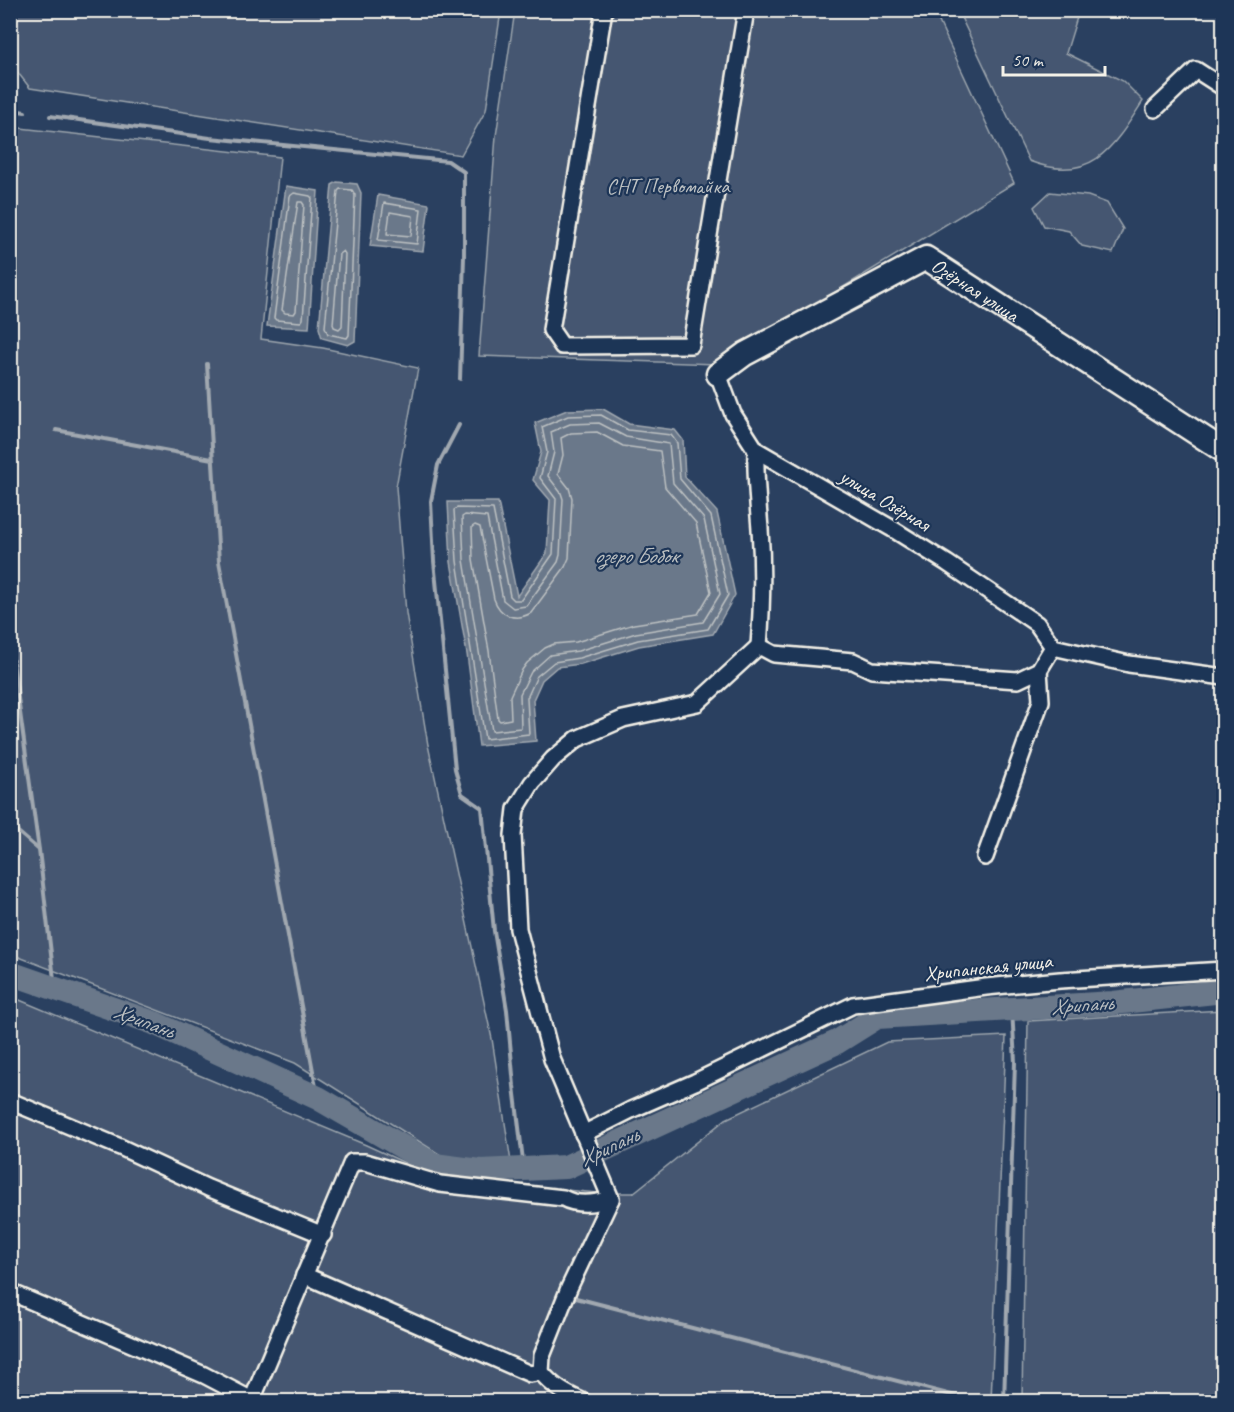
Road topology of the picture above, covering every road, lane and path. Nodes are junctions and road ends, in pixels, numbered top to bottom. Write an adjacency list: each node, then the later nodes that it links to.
1 (604, 10): 2 (street)
2 (746, 10)
3 (1224, 88): 4 (street)
4 (1155, 109)
5 (718, 374): 6 (street, улица Озёрная); 7 (street, Озёрная улица)
6 (756, 450): 8 (street); 9 (street, улица Озёрная)
7 (1224, 451)
8 (759, 646): 10 (street); 15 (street)
9 (1053, 646): 10 (street); 11 (street)
10 (1039, 670): 12 (street)
11 (1224, 676)
12 (985, 858)
13 (1224, 970): 15 (street, Хрипанская улица)
14 (10, 1101): 17 (street)
15 (586, 1140): 16 (street)
16 (611, 1199): 17 (street); 20 (street)
17 (323, 1234): 18 (street)
18 (304, 1275): 20 (street); 21 (street)
19 (10, 1292): 21 (street)
20 (541, 1372): 22 (street)
21 (252, 1401)
22 (584, 1401)

